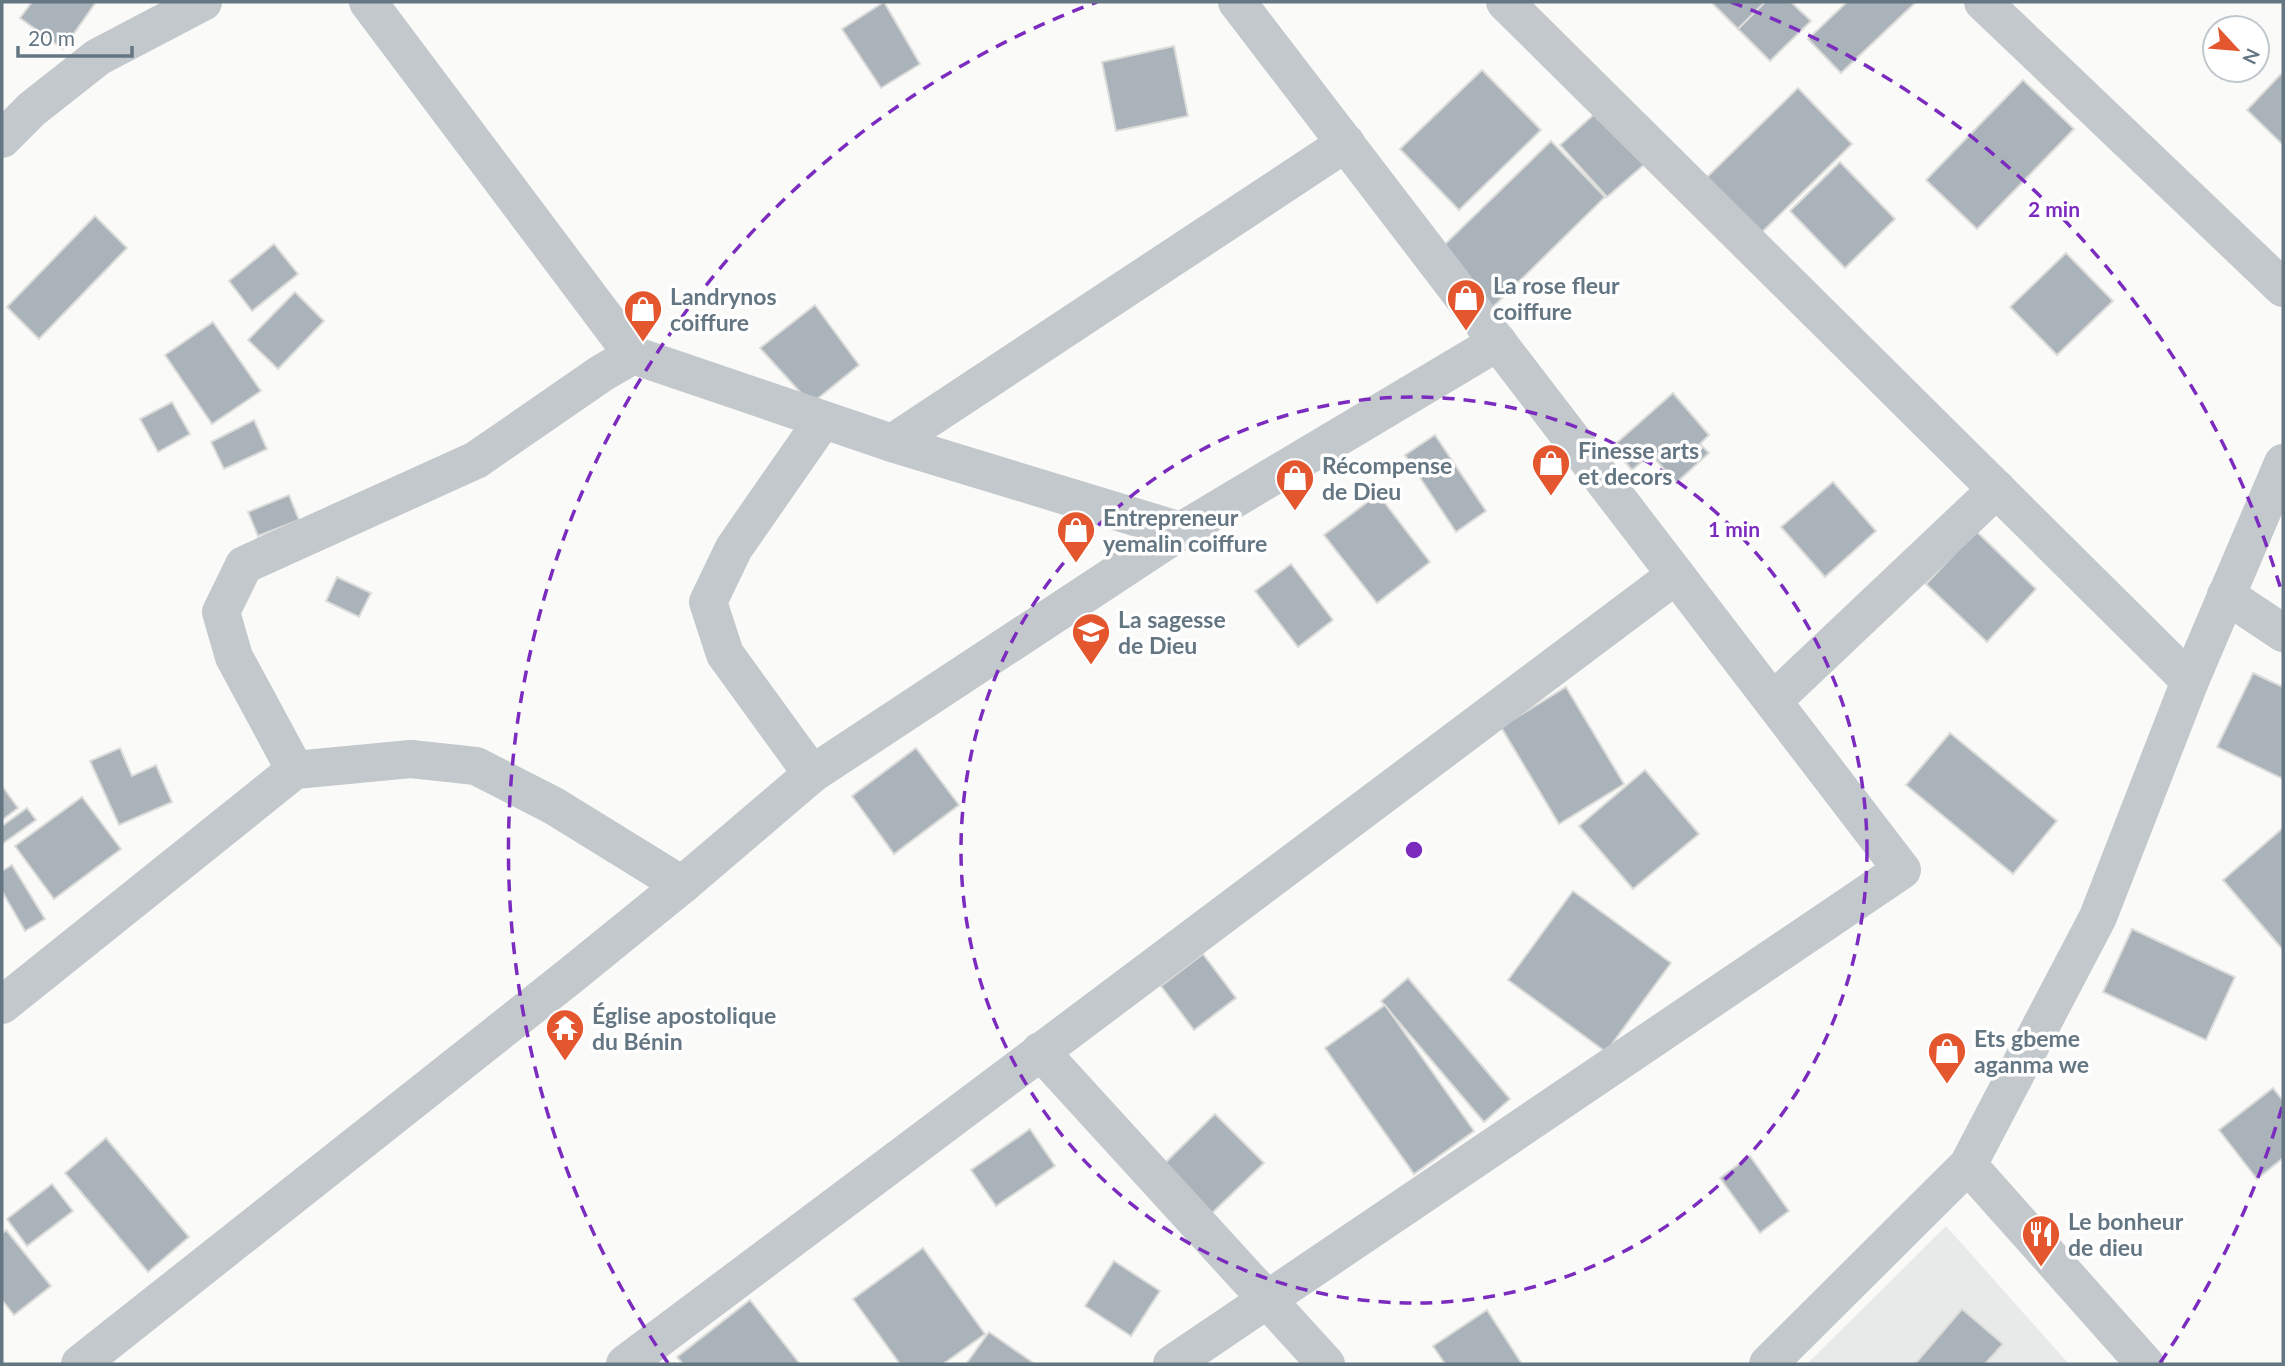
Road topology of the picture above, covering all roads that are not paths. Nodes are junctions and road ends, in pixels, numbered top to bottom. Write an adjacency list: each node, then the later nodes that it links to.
1 (203, 2): 6 (street)
2 (368, 2): 10 (street)
3 (1237, 2): 7 (street)
4 (1505, 2): 14 (street)
5 (1983, 2): 8 (street)
6 (2, 139)
7 (1346, 143): 9 (street); 12 (street)
8 (2283, 288)
9 (1498, 342): 15 (street); 16 (street)
10 (633, 355): 11 (street); 21 (street)
11 (823, 420): 12 (street); 22 (street)
12 (892, 443): 15 (street)
13 (2283, 463): 17 (street)
14 (1997, 489): 19 (street); 20 (street)
15 (1181, 531): 22 (street)
16 (1676, 575): 20 (street); 25 (street)
17 (2226, 595): 18 (street); 19 (street)
18 (2283, 633)
19 (2190, 681): 26 (street)
20 (1773, 701): 27 (street)
21 (295, 770): 23 (street); 24 (street)
22 (813, 774): 23 (street)
23 (682, 885): 28 (street)
24 (2, 1005)
25 (1040, 1051): 27 (street); 29 (street)
26 (1968, 1165): 32 (street); 33 (street)
27 (1266, 1300): 30 (street); 31 (street)
28 (80, 1364)
29 (625, 1364)
30 (1172, 1364)
31 (1326, 1364)
32 (1768, 1364)
33 (2145, 1364)

